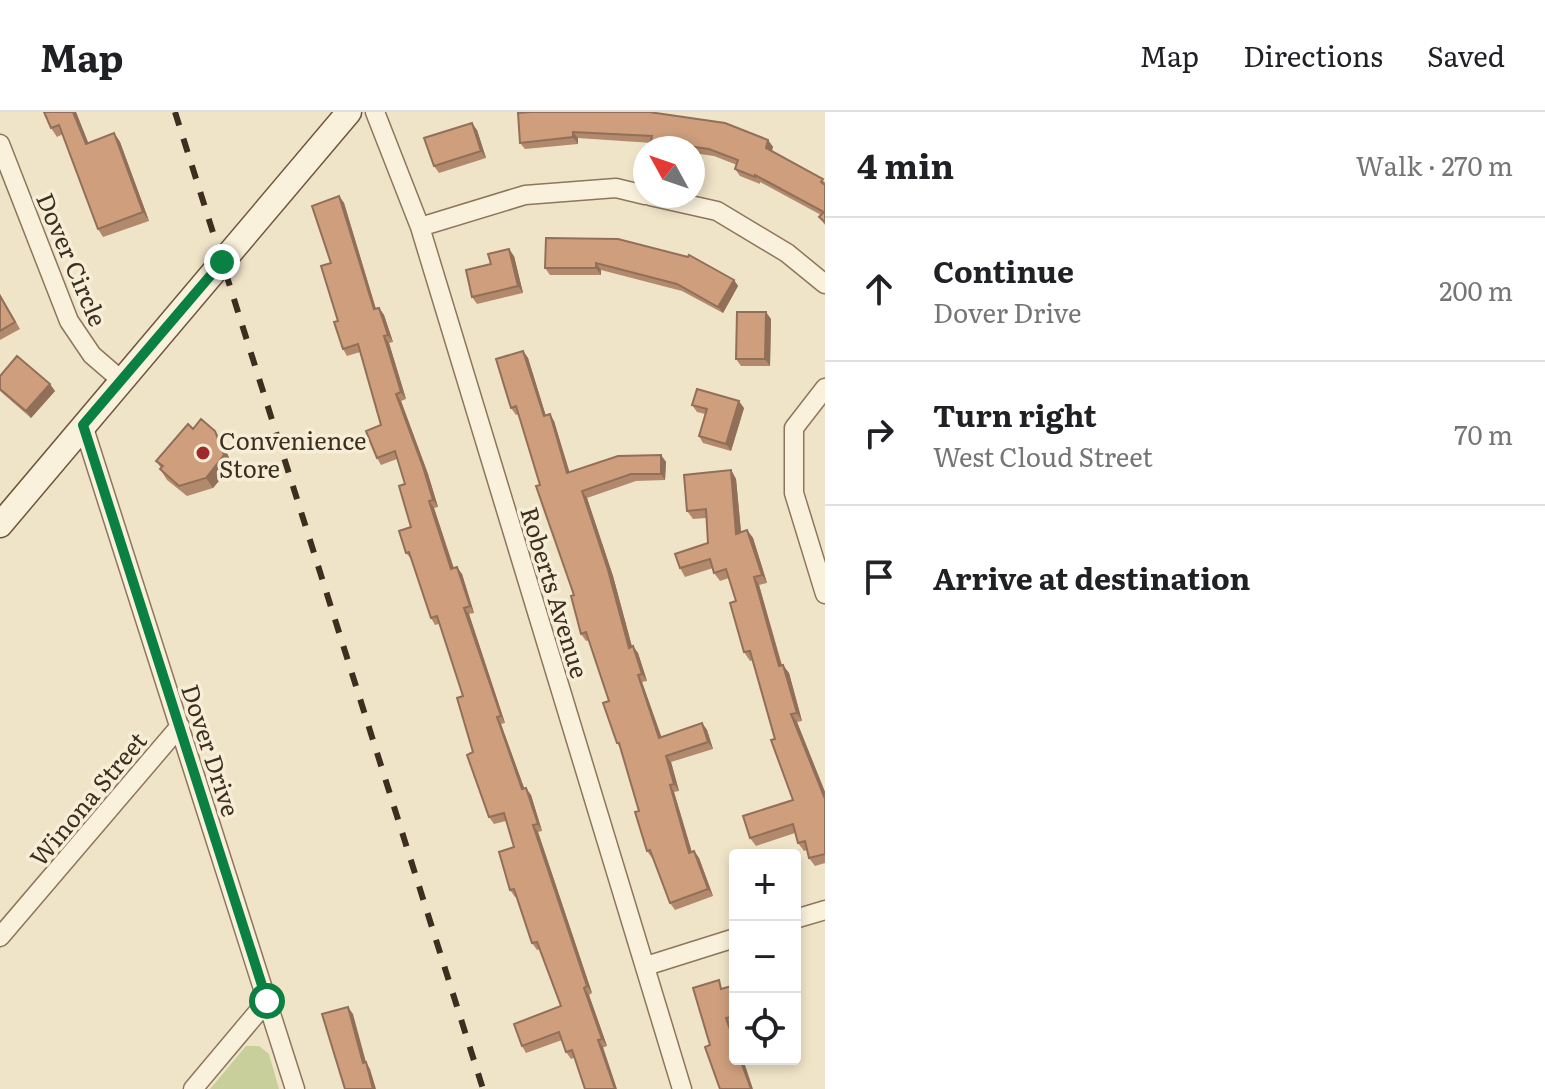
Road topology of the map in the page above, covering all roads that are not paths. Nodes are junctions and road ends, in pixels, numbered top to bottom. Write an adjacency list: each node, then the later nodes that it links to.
1 (349, 112): 8 (main road)
2 (375, 112): 6 (street, Roberts Avenue)
3 (2, 154): 8 (street, Dover Circle)
4 (633, 192): 6 (street)
5 (704, 208): 7 (street)
6 (420, 227): 18 (street, Roberts Avenue)
7 (825, 284)
8 (121, 380): 10 (main road)
9 (825, 388): 12 (street)
10 (83, 425): 11 (main road); 13 (street, Dover Drive)
11 (0, 525)
12 (825, 594)
13 (180, 726): 16 (street, Winona Street); 19 (street, Dover Drive)
14 (825, 910): 15 (street)
15 (801, 917)
16 (0, 937)
17 (729, 940): 18 (street)
18 (646, 966): 22 (street, Roberts Avenue)
19 (267, 1001): 20 (street); 21 (street, Dover Drive)
20 (193, 1089)
21 (295, 1089)
22 (682, 1089)

